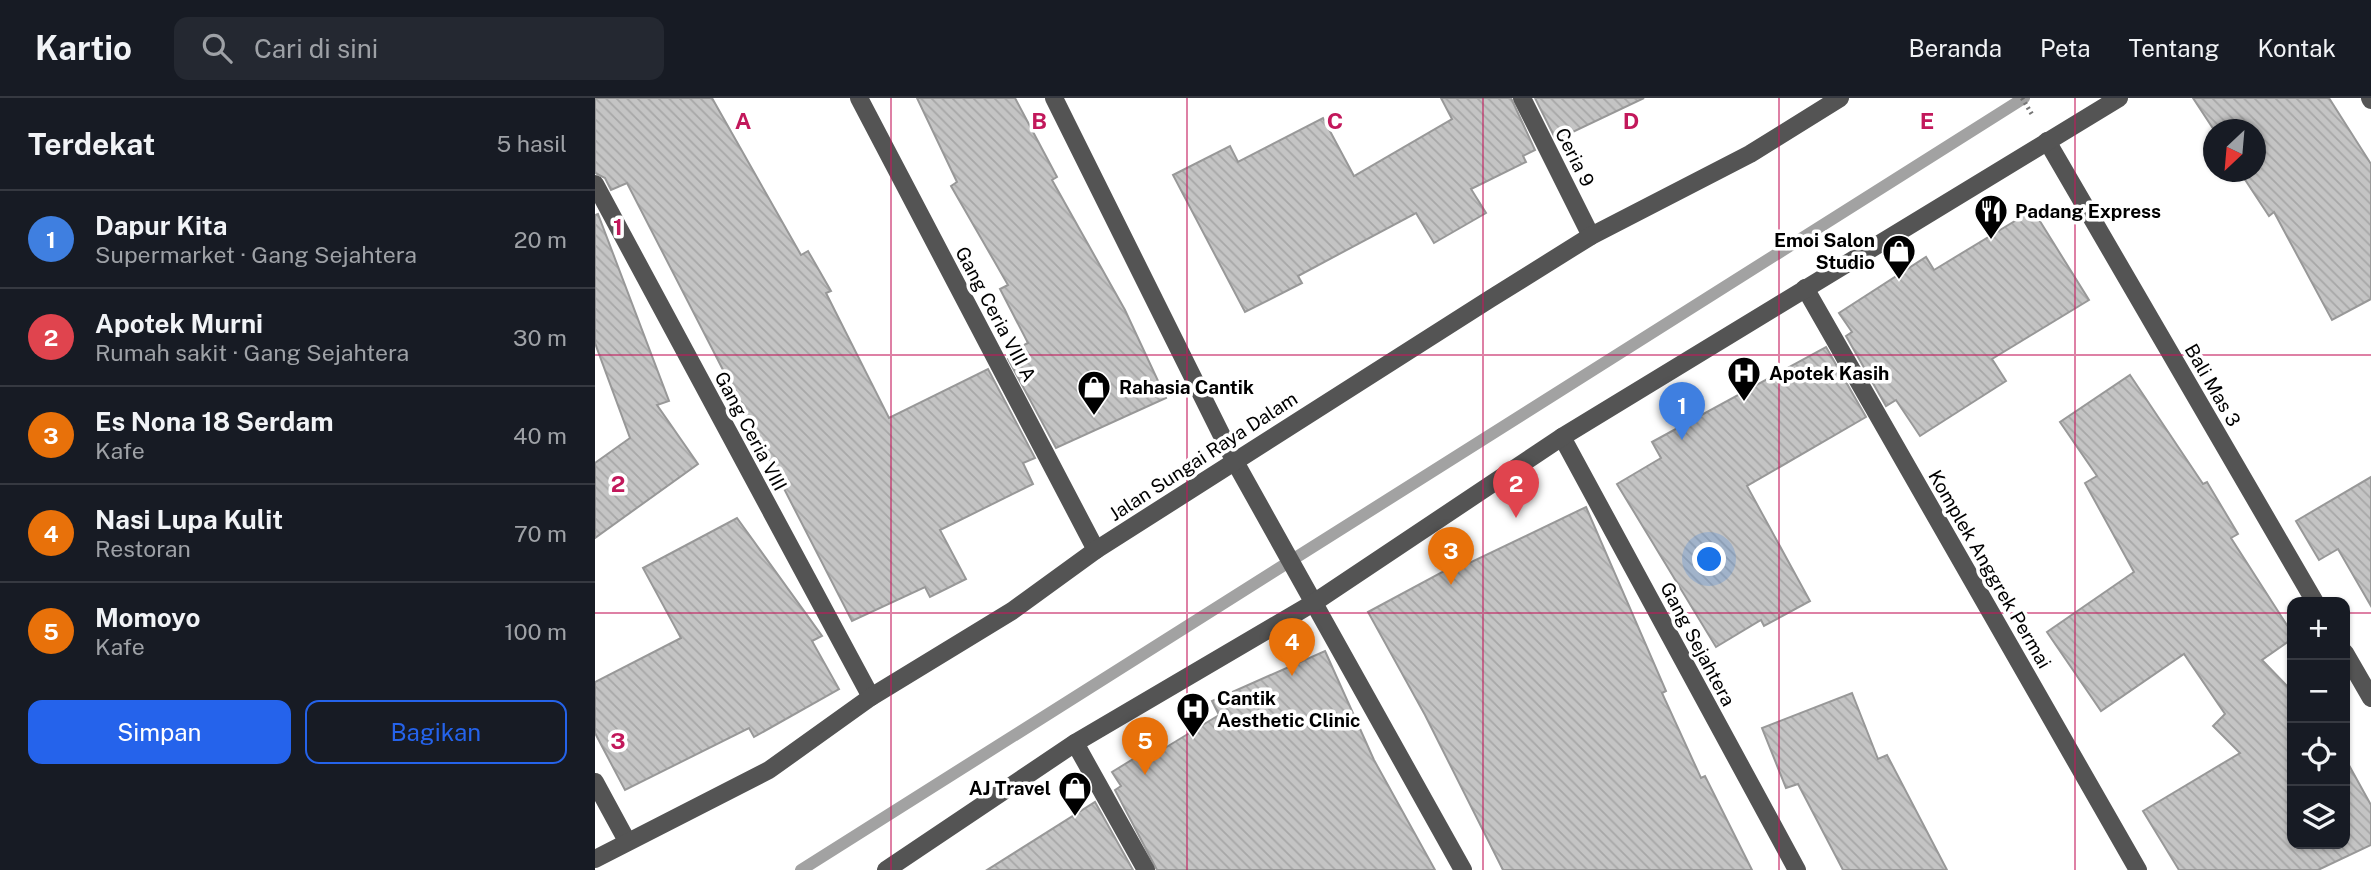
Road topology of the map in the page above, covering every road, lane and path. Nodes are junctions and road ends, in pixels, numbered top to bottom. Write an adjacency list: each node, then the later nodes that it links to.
1 (859, 98): 14 (street, Gang Ceria VIII A)
2 (1054, 98): 13 (street)
3 (1522, 98): 10 (street, Ceria 9)
4 (1839, 98): 10 (street, Jalan Sungai Raya Dalam)
5 (2022, 98): 7 (path)
6 (2119, 98): 8 (street)
7 (2034, 119)
8 (2047, 141): 11 (street); 15 (street, Bali Mas 3)
9 (595, 184): 18 (street, Gang Ceria VIII)
10 (1591, 236): 13 (street, Jalan Sungai Raya Dalam)
11 (1805, 288): 12 (street); 28 (street, Komplek Anggrek Permai)
12 (1562, 437): 16 (street); 27 (street, Gang Sejahtera)
13 (1234, 460): 14 (street, Jalan Sungai Raya Dalam); 16 (street)
14 (1096, 550): 18 (street, Jalan Sungai Raya Dalam)
15 (2312, 597)
16 (1315, 603): 20 (street); 26 (street)
17 (2349, 660): 19 (street)
18 (871, 697): 22 (street, Jalan Sungai Raya Dalam)
19 (2371, 698)
20 (1075, 743): 24 (street); 25 (street)
21 (595, 782): 22 (street)
22 (627, 841): 23 (street, Jalan Sungai Raya Dalam)
23 (595, 859)
24 (886, 870)
25 (1146, 870)
26 (1463, 870)
27 (1797, 870)
28 (2138, 870)

